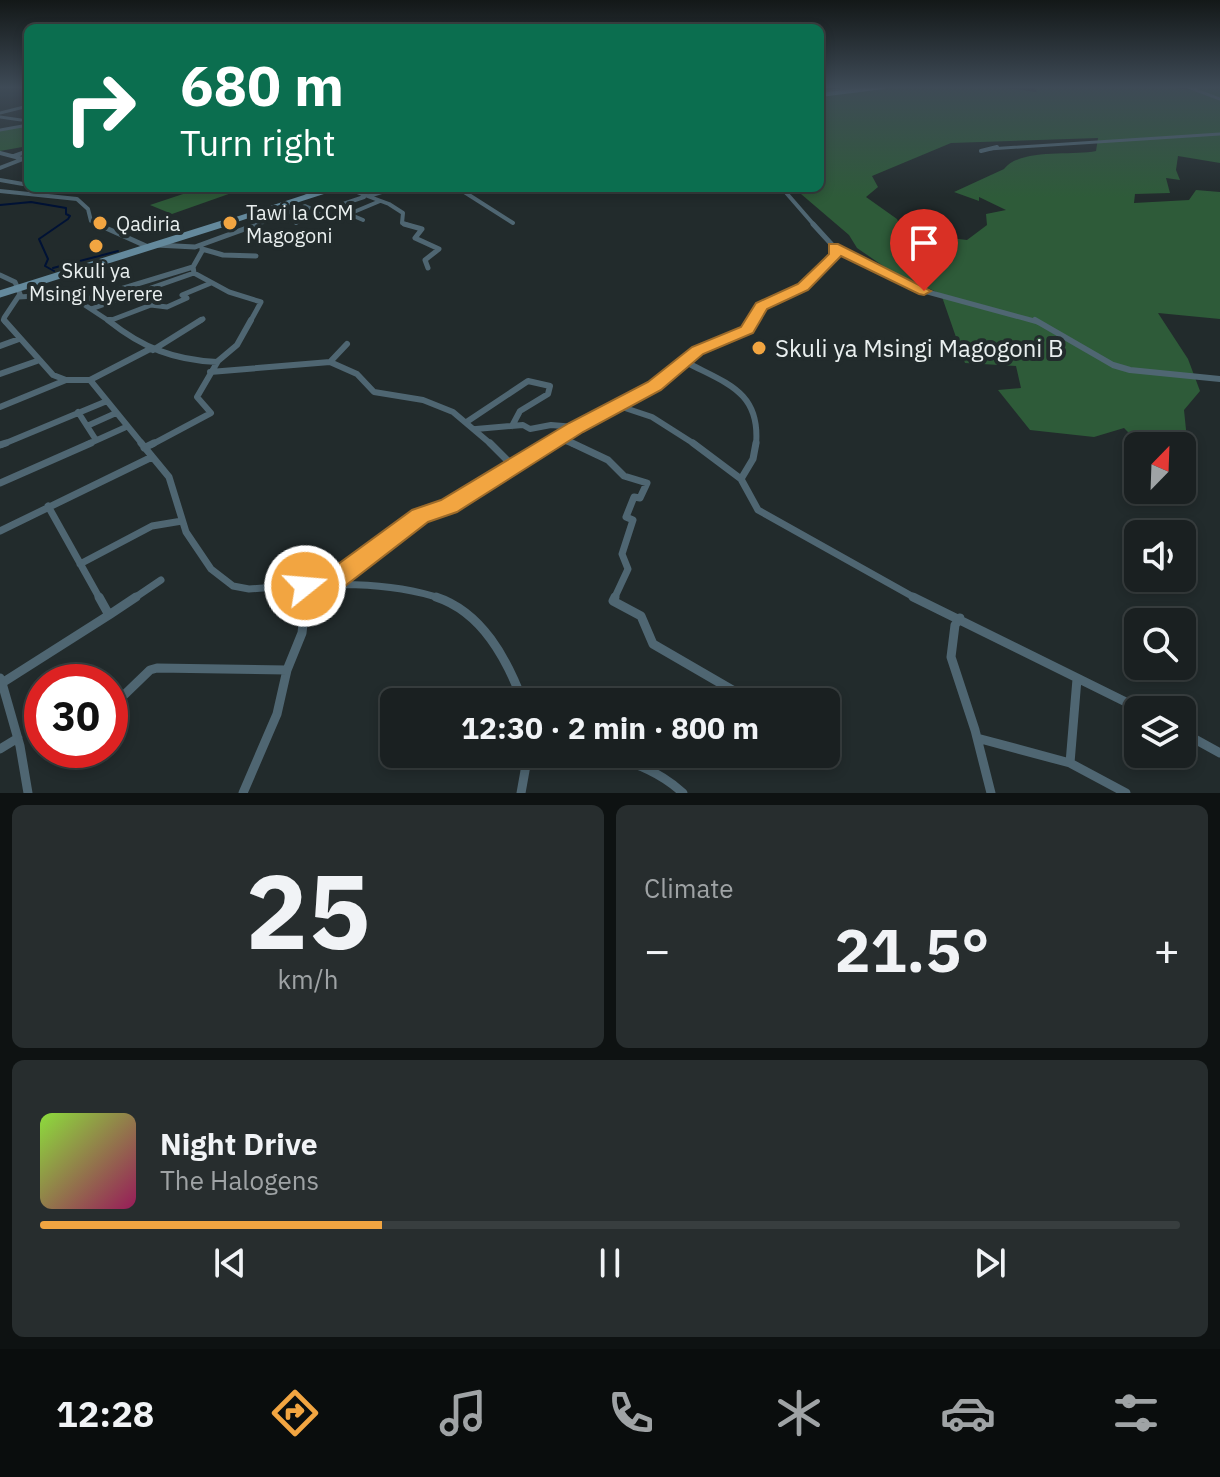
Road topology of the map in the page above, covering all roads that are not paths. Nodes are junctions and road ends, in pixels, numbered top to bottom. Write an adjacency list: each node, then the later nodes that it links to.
1 (21, 124): 2 (street)
2 (0, 130)
3 (1220, 134): 4 (street)
4 (981, 151)
5 (24, 152): 7 (street)
6 (24, 152): 8 (street)
7 (2, 153): 8 (street)
8 (14, 156): 9 (street)
9 (0, 168)
10 (0, 180): 12 (street)
11 (24, 183): 12 (street)
12 (16, 184): 13 (street)
13 (0, 190): 21 (street)
14 (304, 192): 22 (street)
15 (315, 192): 22 (main road)
16 (321, 192): 24 (main road)
17 (355, 192): 23 (street)
18 (382, 192): 23 (street)
19 (464, 192): 32 (street)
20 (786, 192): 34 (street)
21 (26, 193): 33 (street)
22 (309, 194): 33 (main road)
23 (366, 197): 25 (street); 27 (street)
24 (298, 199): 26 (street); 33 (main road)
25 (380, 201): 29 (street); 37 (street)
26 (306, 206): 28 (street); 35 (street)
27 (334, 207): 28 (street); 29 (street)
28 (316, 212): 31 (street)
29 (349, 214): 30 (street)
30 (363, 220)
31 (296, 223)
32 (513, 223)
33 (148, 245): 35 (street); 41 (main road)
34 (834, 247): 53 (street); 58 (street)
35 (202, 248): 36 (street); 38 (street)
36 (256, 256)
37 (428, 268)
38 (194, 270): 40 (street); 43 (street); 44 (street)
39 (0, 275): 41 (street)
40 (212, 283): 47 (street); 54 (street)
41 (19, 290): 42 (main road); 43 (street); 45 (street)
42 (0, 292)
43 (81, 301): 44 (street)
44 (91, 309): 47 (street)
45 (2, 318): 48 (street)
46 (203, 319): 51 (street)
47 (109, 321): 51 (street)
48 (19, 339): 50 (street); 52 (street)
49 (347, 344): 55 (street)
50 (0, 346)
51 (151, 350): 54 (street); 60 (street)
52 (37, 361): 57 (street); 59 (street)
53 (684, 361): 62 (street); 78 (street)
54 (217, 362): 56 (street)
55 (330, 362): 56 (street); 66 (street)
56 (210, 372): 75 (street)
57 (0, 374)
58 (1220, 379)
59 (66, 380): 60 (street); 63 (street)
60 (90, 380): 61 (street)
61 (107, 401): 64 (street); 65 (street)
62 (619, 406): 70 (street); 78 (street)
63 (0, 407)
64 (78, 412): 67 (street); 74 (street)
65 (116, 413): 67 (street); 69 (street)
66 (468, 421): 68 (street); 71 (street)
67 (87, 426): 73 (street)
68 (512, 426): 70 (street); 71 (street)
69 (126, 427): 73 (street); 75 (street)
70 (576, 427): 72 (street)
71 (476, 429): 77 (street)
72 (560, 438): 77 (street); 93 (street)
73 (96, 440): 79 (street)
74 (0, 445)
75 (144, 448): 76 (street)
76 (152, 457): 80 (street); 81 (street)
77 (515, 468): 85 (street)
78 (741, 479): 88 (street)
79 (0, 483)
80 (48, 506): 82 (street); 83 (street)
81 (182, 521): 83 (street); 86 (street)
82 (0, 531)
83 (80, 564): 87 (street)
84 (161, 580): 87 (street)
85 (327, 585): 86 (street); 92 (street)
86 (282, 588): 89 (street)
87 (109, 615): 91 (street)
88 (960, 618): 90 (street); 97 (street)
89 (287, 670): 94 (street); 105 (street)
90 (1077, 679): 95 (street); 101 (street)
91 (1, 680): 96 (street)
92 (518, 688)
93 (731, 688)
94 (128, 691)
95 (1124, 701)
96 (18, 738): 99 (street); 104 (street)
97 (977, 738): 101 (street); 108 (street)
98 (1196, 740): 100 (street)
99 (0, 749)
100 (1220, 753)
101 (1070, 763): 109 (street)
102 (525, 768): 106 (street)
103 (645, 768): 107 (street)
104 (28, 793)
105 (243, 793)
106 (521, 793)
107 (683, 793)
108 (991, 793)
109 (1126, 793)

